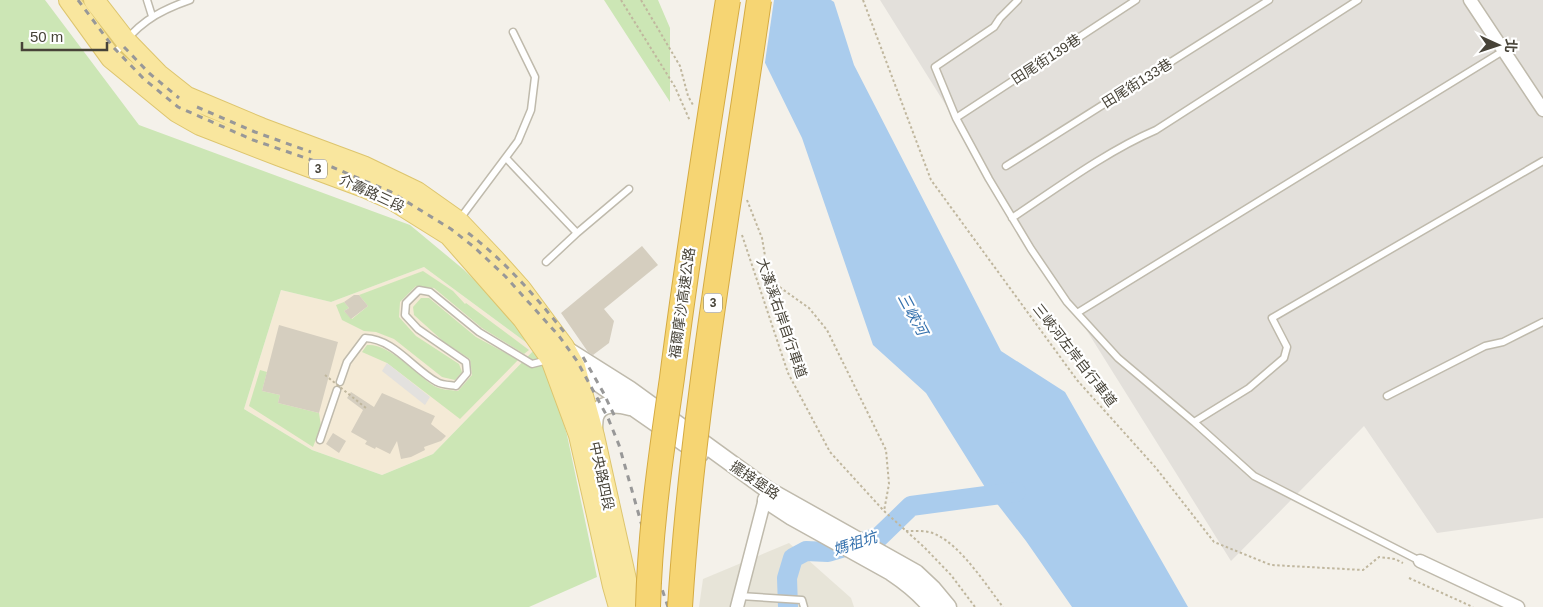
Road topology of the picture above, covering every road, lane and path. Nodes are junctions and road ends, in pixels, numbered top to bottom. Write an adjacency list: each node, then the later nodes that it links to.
1 (69, 0): 19 (main road, 介壽路三段 / 3)
2 (94, 0): 17 (main road, 介壽路三段 / 3)
3 (147, 0): 15 (lane)
4 (190, 0): 15 (lane)
5 (621, 0): 23 (path)
6 (642, 0): 20 (path)
7 (728, 0): 57 (highway, 福爾摩沙高速公路, bridge)
8 (759, 0): 58 (highway, 3, bridge)
9 (864, 0): 50 (path, 三峽河左岸自行車道)
10 (1018, 0): 22 (lane)
11 (1136, 0): 22 (lane, 田尾街139巷)
12 (1269, 0): 26 (lane, 田尾街133巷)
13 (1358, 0): 29 (lane)
14 (1470, 0): 18 (street)
15 (152, 16): 17 (lane)
16 (513, 32): 24 (lane)
17 (125, 40): 19 (lane); 30 (main road, 介壽路三段 / 3)
18 (1503, 51): 21 (street); 34 (lane)
19 (111, 58): 36 (main road, 介壽路三段 / 3)
20 (693, 105)
21 (1543, 110)
22 (956, 118): 29 (lane)
23 (691, 122)
24 (506, 158): 30 (lane); 32 (lane)
25 (1543, 162): 44 (lane)
26 (1006, 166)
27 (629, 189): 32 (lane)
28 (747, 200): 48 (path)
29 (1012, 218): 34 (lane)
30 (458, 221): 36 (main road, 介壽路三段 / 3)
31 (738, 227): 48 (path, 大漢溪右岸自行車道)
32 (577, 233): 33 (lane)
33 (546, 262)
34 (1077, 313): 44 (lane)
35 (1543, 322): 41 (lane)
36 (558, 353): 37 (main road, 中央路四段 / 3); 39 (lane); 47 (street, 擺接堡路); 55 (main road, 中央路四段 / 3)
37 (574, 367): 42 (street, 擺接堡路); 45 (main road, 中央路四段 / 3)
38 (325, 375): 43 (path, bridge)
39 (340, 382)
40 (337, 390): 46 (lane)
41 (1387, 396)
42 (630, 407): 45 (street); 47 (street, 擺接堡路)
43 (366, 408)
44 (1194, 422): 50 (lane)
45 (594, 436): 56 (main road, 中央路四段 / 3)
46 (320, 440)
47 (766, 495): 51 (street, 擺接堡路); 53 (street)
48 (884, 511): 49 (path, 大漢溪右岸自行車道)
49 (906, 531): 61 (path, 大漢溪右岸自行車道); 62 (path)
50 (1415, 564): 64 (street)
51 (897, 568): 59 (street, 擺接堡路); 60 (street, 擺接堡路)
52 (1409, 578): 63 (path)
53 (740, 600): 54 (lane)
54 (803, 604)
55 (620, 607)
56 (636, 607)
57 (648, 607)
58 (680, 607)
59 (931, 607)
60 (948, 607)
61 (975, 607)
62 (1004, 607)
63 (1473, 607)
64 (1518, 607)

